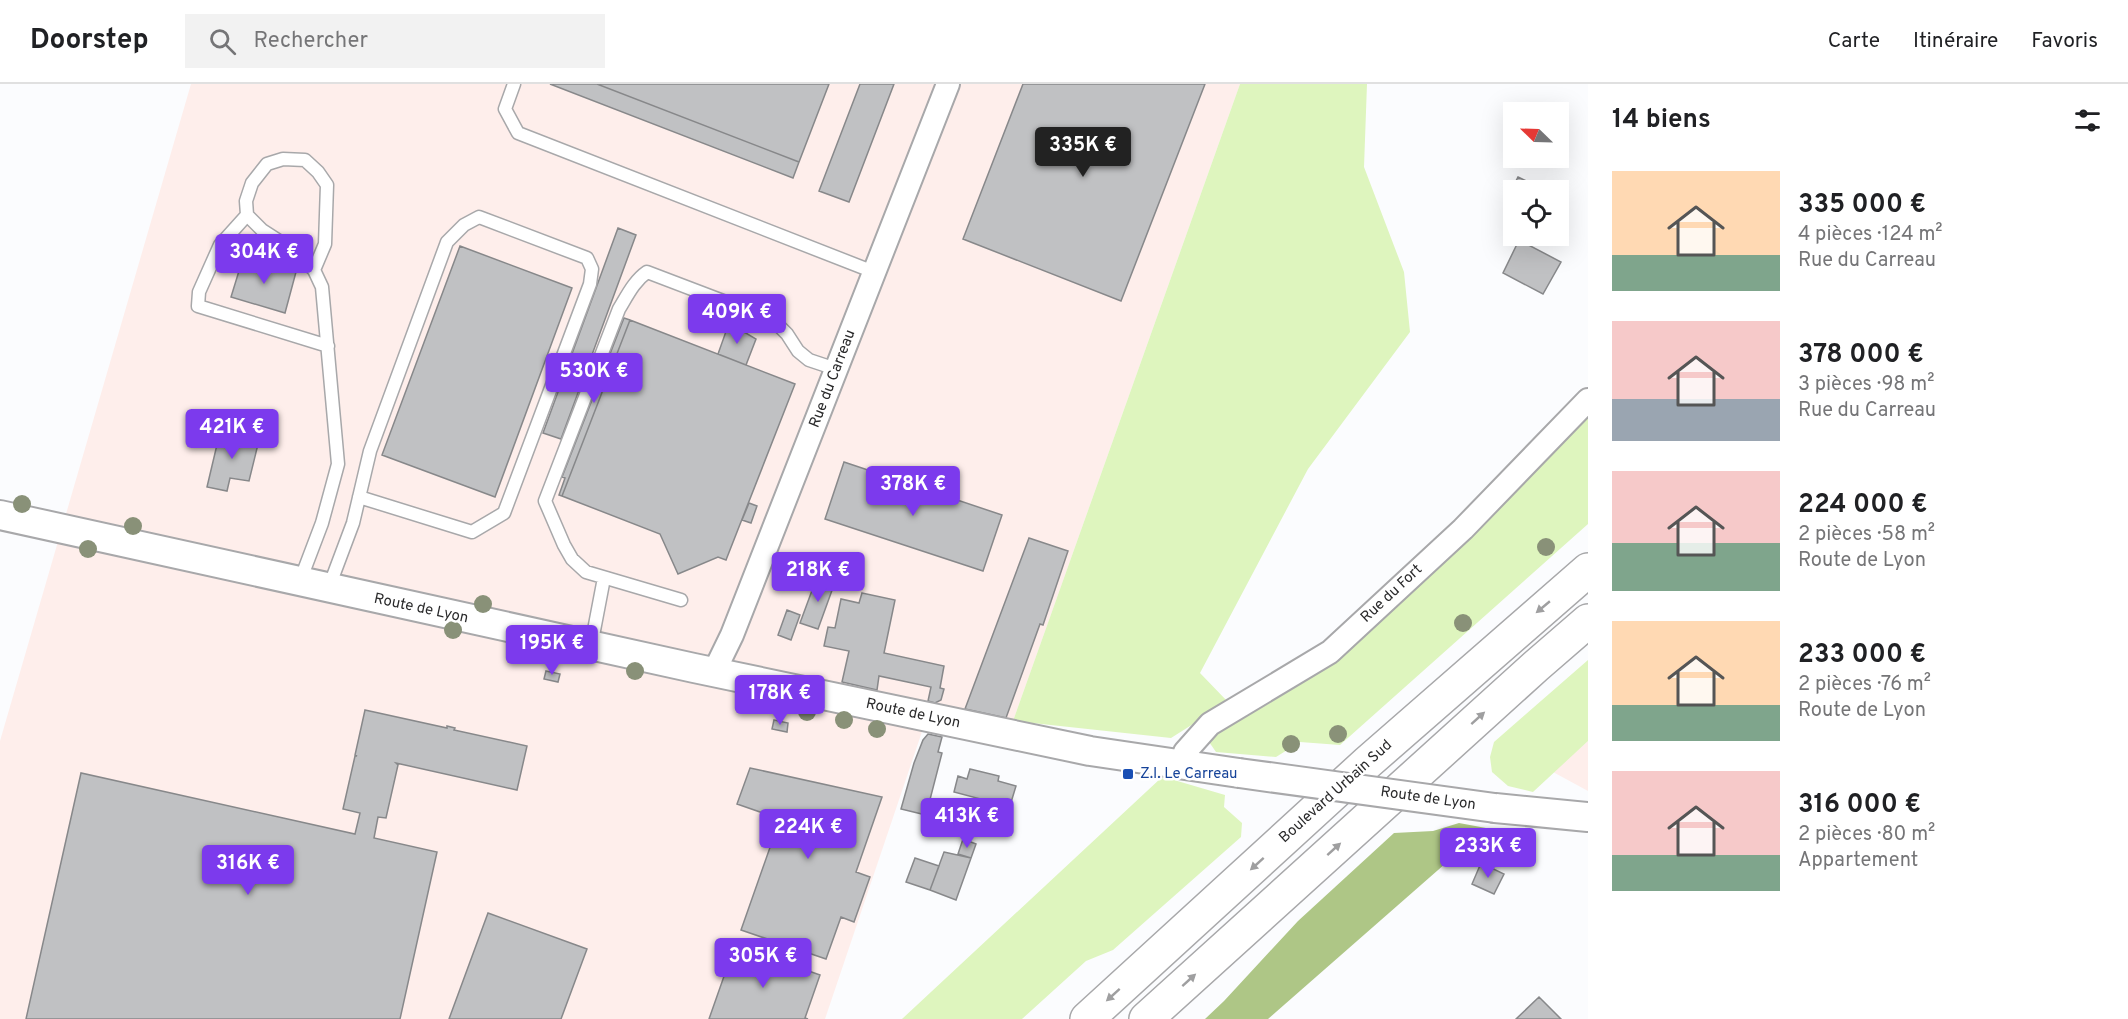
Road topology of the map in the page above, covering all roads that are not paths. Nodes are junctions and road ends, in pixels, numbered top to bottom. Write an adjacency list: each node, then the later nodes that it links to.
1 (514, 84): 5 (lane)
2 (948, 84): 5 (street, Rue du Carreau)
3 (247, 215): 4 (lane); 4 (lane); 6 (lane)
4 (314, 270): 6 (lane)
5 (874, 272): 7 (street, Rue du Carreau)
6 (328, 346): 13 (lane)
7 (836, 369): 12 (lane); 18 (street, Rue du Carreau)
8 (1588, 400): 19 (street, Rue du Fort)
9 (359, 497): 9 (lane); 14 (lane)
10 (0, 515): 13 (street, Route de Lyon)
11 (1588, 570): 21 (highway, Boulevard Urbain Sud, one-way to 21)
12 (604, 578): 15 (lane); 17 (lane)
13 (300, 582): 14 (street, Route de Lyon)
14 (328, 589): 17 (street, Route de Lyon)
15 (681, 600)
16 (1588, 621): 22 (highway, one-way to 16)
17 (591, 646): 18 (street, Route de Lyon)
18 (714, 672): 19 (street, Route de Lyon)
19 (1182, 765): 20 (street, Route de Lyon, bridge)
20 (1588, 817)
21 (1087, 1019)
22 (1146, 1019)

